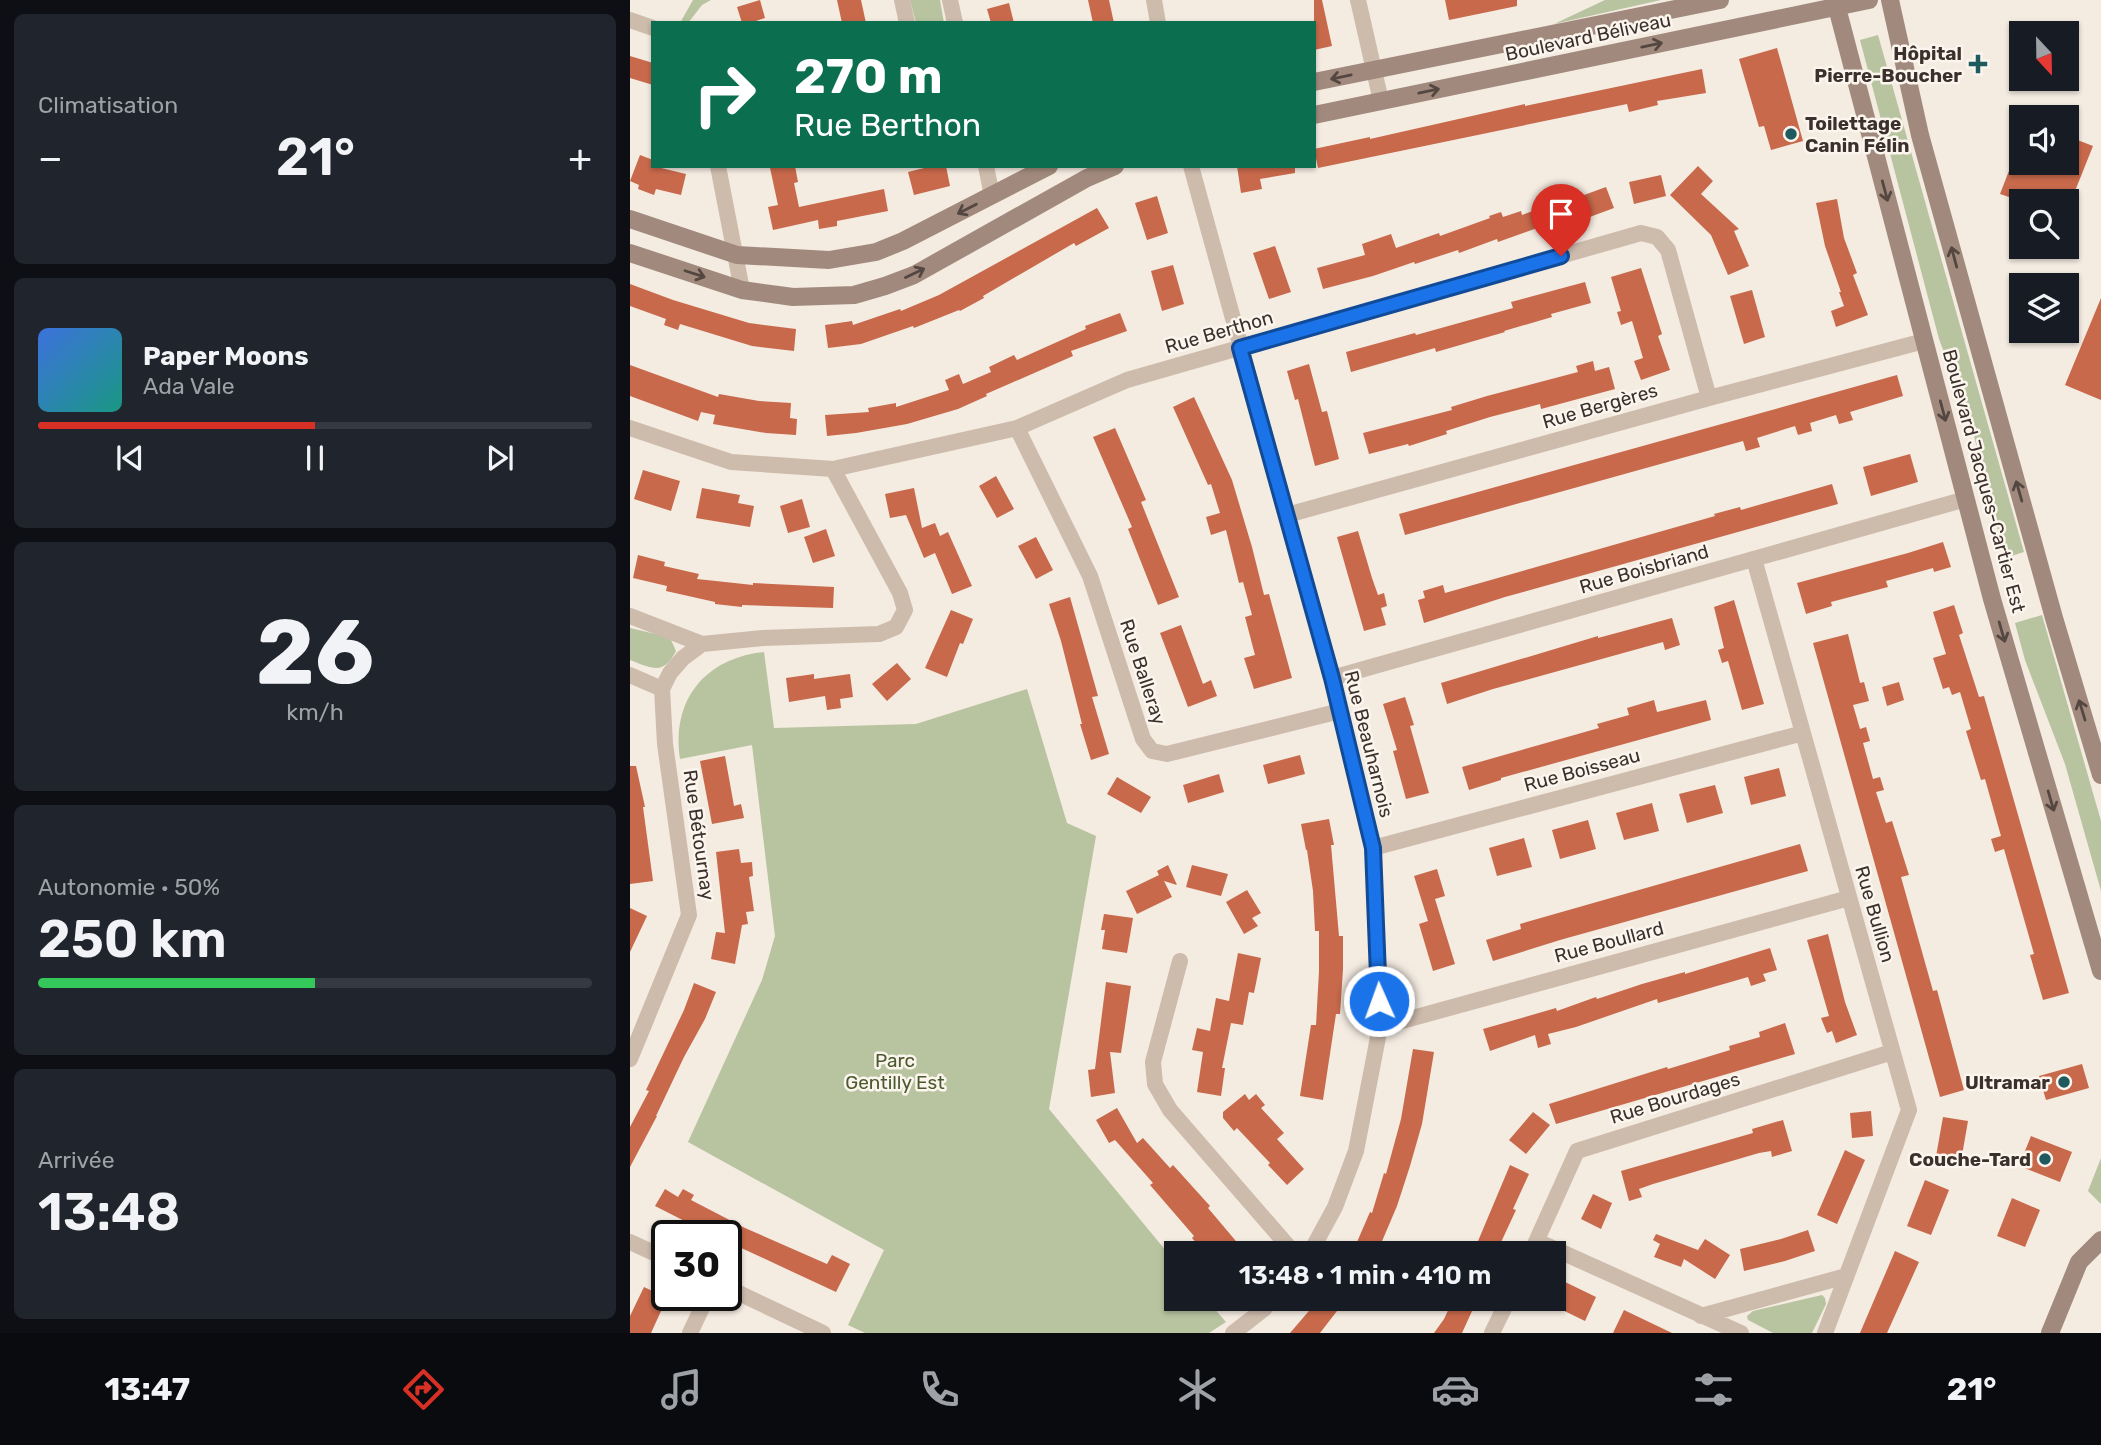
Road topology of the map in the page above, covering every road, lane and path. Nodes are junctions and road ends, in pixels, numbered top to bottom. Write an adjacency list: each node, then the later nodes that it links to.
1 (902, 0): 10 (street)
2 (950, 0): 11 (street)
3 (1154, 0): 12 (street)
4 (1358, 0): 14 (street)
5 (1720, 0): 14 (street, Boulevard Béliveau)
6 (1869, 0): 8 (street, Boulevard Béliveau)
7 (1890, 0): 44 (street, Boulevard Jacques-Cartier Est, one-way to 7)
8 (1836, 3): 16 (street, Boulevard Béliveau, one-way to 8); 28 (street, Boulevard Jacques-Cartier Est, one-way to 28)
9 (630, 20): 13 (street)
10 (907, 21)
11 (955, 21)
12 (1158, 21)
13 (651, 27)
14 (1374, 70): 15 (street, Boulevard Béliveau, one-way to 15); 16 (street)
15 (1316, 82)
16 (1381, 101): 17 (street, Boulevard Béliveau)
17 (1316, 115)
18 (718, 168): 26 (street)
19 (986, 168): 23 (street)
20 (1045, 168): 23 (street)
21 (1110, 168): 27 (street, one-way to 21)
22 (1192, 168): 29 (street, Rue Beauharnois)
23 (992, 196): 26 (street, one-way to 26)
24 (630, 219): 26 (street)
25 (630, 253): 27 (street, one-way to 27)
26 (737, 255): 27 (street)
27 (742, 290)
28 (1924, 341): 30 (street, Rue Bergères); 34 (street, Boulevard Jacques-Cartier Est, one-way to 34)
29 (1240, 348): 30 (street, Rue Berthon); 32 (street, Rue Berthon); 35 (street, Rue Beauharnois)
30 (1709, 398): 35 (street, Rue Bergères)
31 (630, 428): 33 (street, Rue Berthon)
32 (1017, 428): 33 (street, Rue Berthon); 42 (street, Rue Balleray)
33 (833, 469): 38 (street)
34 (1966, 499): 36 (street, Rue Boisbriand); 48 (street, Boulevard Jacques-Cartier Est, one-way to 48)
35 (1287, 515): 40 (street, Rue Beauharnois)
36 (1754, 559): 40 (street, Rue Boisbriand); 43 (street, Rue Bullion)
37 (630, 616): 38 (street)
38 (702, 644): 41 (street)
39 (630, 675): 41 (street)
40 (1332, 678): 42 (street, Rue Beauharnois)
41 (662, 690): 50 (street, Rue Bétournay)
42 (1340, 711): 45 (street, Rue Beauharnois)
43 (1803, 733): 45 (street, Rue Boisseau); 46 (street, Rue Bullion)
44 (2101, 775)
45 (1373, 848): 49 (street, Rue Beauharnois)
46 (1849, 898): 49 (street, Rue Boullard); 51 (street, Rue Bullion)
47 (1180, 961): 53 (street)
48 (2101, 971)
49 (1380, 1027): 54 (street, Rue Beauharnois)
50 (631, 1052)
51 (1892, 1052): 55 (street, Rue Bourdages); 59 (street, Rue Bullion)
52 (2101, 1240): 71 (street)
53 (1284, 1241)
54 (1316, 1241)
55 (1537, 1241)
56 (630, 1242): 57 (street)
57 (651, 1252)
58 (1566, 1260): 64 (street)
59 (1846, 1276): 64 (street); 70 (street, Rue Bullion)
60 (742, 1295): 66 (street)
61 (700, 1311): 65 (street)
62 (1261, 1311): 67 (street)
63 (1503, 1311): 68 (street)
64 (1701, 1316): 69 (street)
65 (690, 1333)
66 (823, 1333)
67 (1233, 1333)
68 (1492, 1333)
69 (1741, 1333)
70 (1825, 1333)
71 (2050, 1333)

